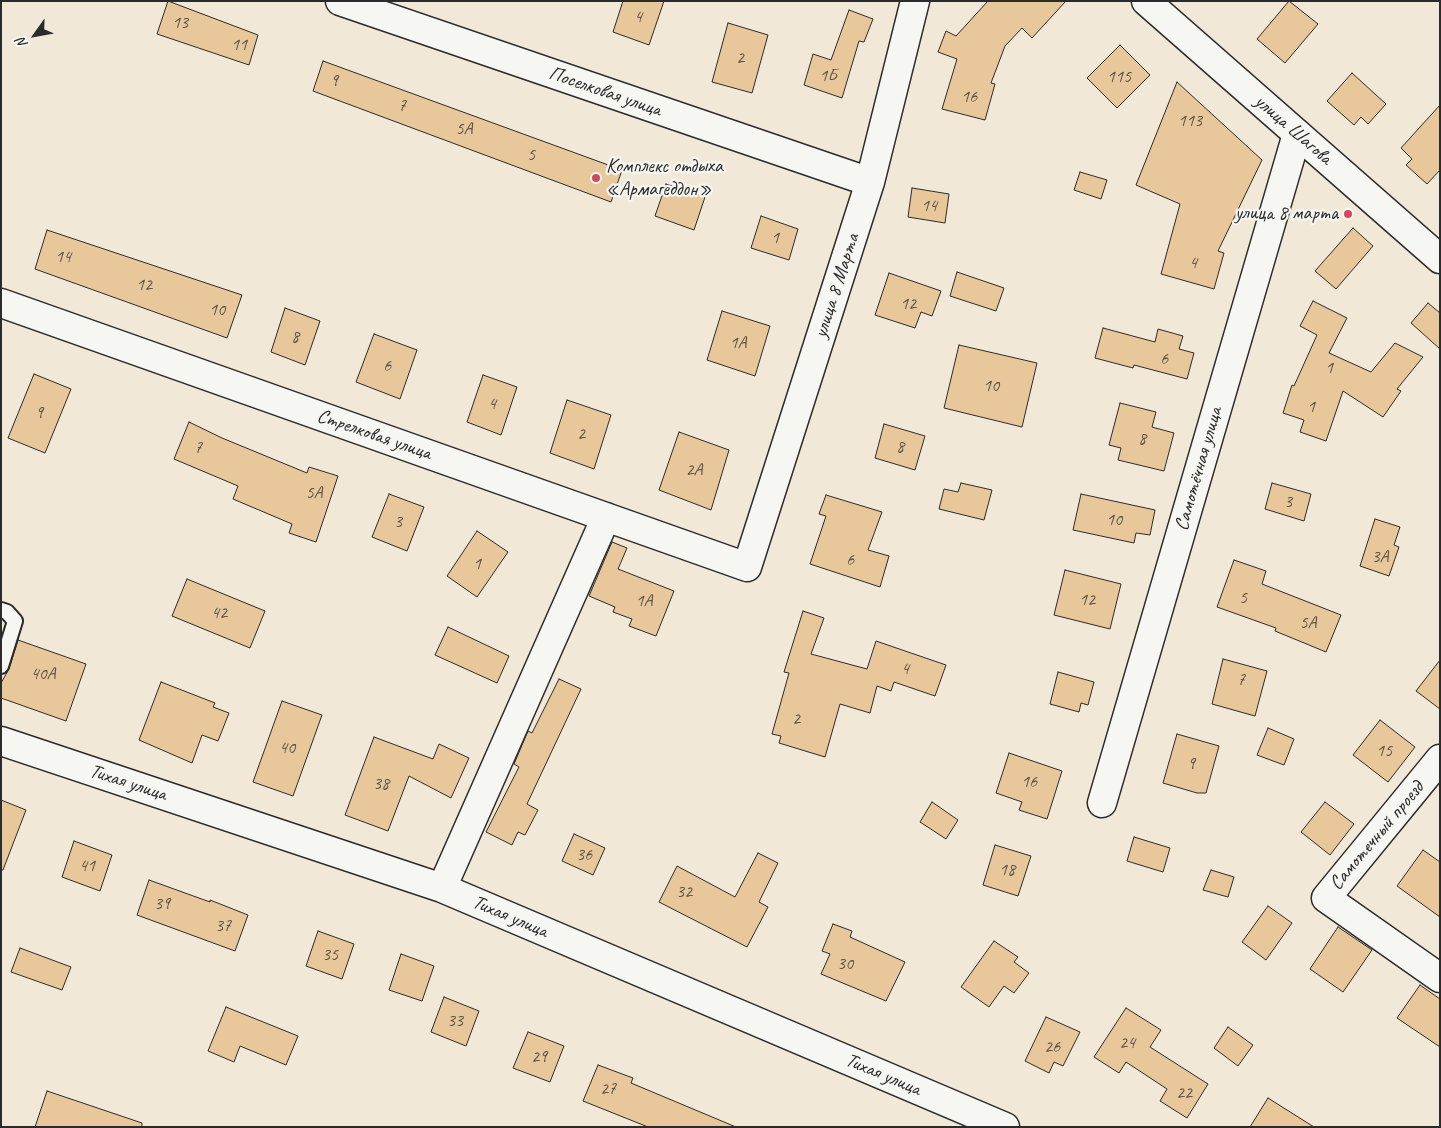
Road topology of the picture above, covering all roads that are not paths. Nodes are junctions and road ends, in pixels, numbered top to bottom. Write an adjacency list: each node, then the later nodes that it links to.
1 (340, 1): 5 (street, Поселковая улица)
2 (914, 1): 5 (street, улица 8 Марта)
3 (1146, 1): 4 (street, улица Шагова)
4 (1297, 134): 6 (street, улица Шагова); 14 (street, Самотёчная улица)
5 (870, 182): 9 (street, улица 8 Марта)
6 (1440, 260)
7 (1, 304): 8 (street, Стрелковая улица)
8 (606, 517): 9 (street, Стрелковая улица); 15 (street)
9 (747, 567)
10 (1, 610): 11 (lane)
11 (1, 666)
12 (1, 741): 15 (street, Тихая улица)
13 (1440, 760): 16 (street, Самотечный проезд)
14 (1102, 804)
15 (442, 888): 17 (street, Тихая улица)
16 (1440, 978)
17 (1005, 1127)

